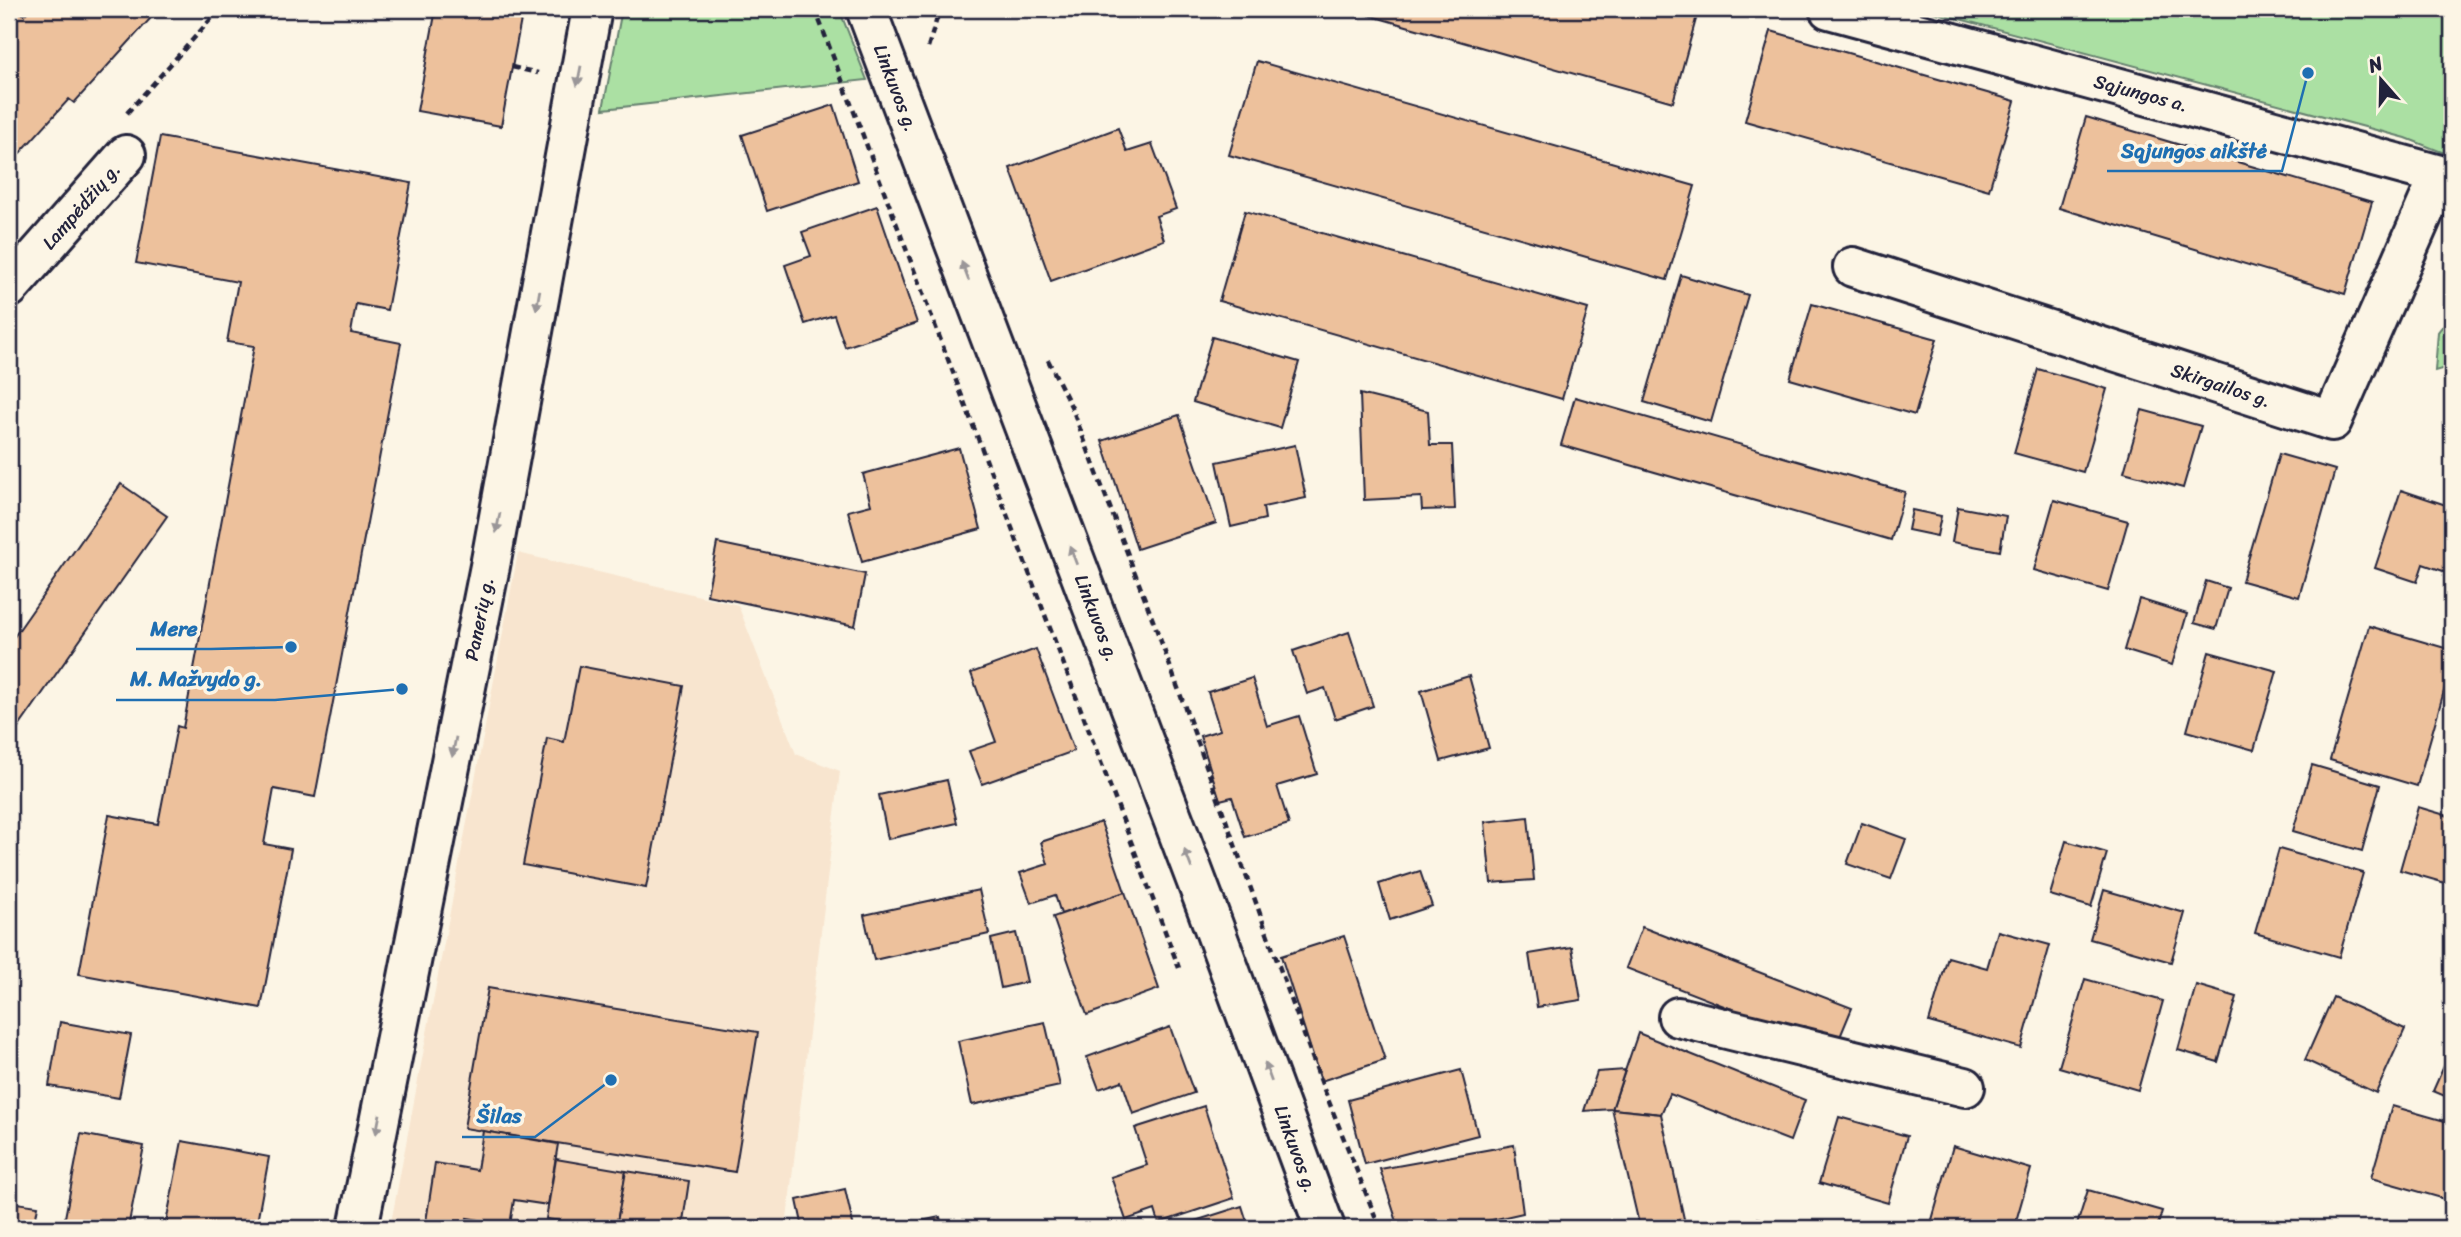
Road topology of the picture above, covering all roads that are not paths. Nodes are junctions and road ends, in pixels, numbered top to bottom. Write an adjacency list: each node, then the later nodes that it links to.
1 (592, 9): 10 (street, Panerių g., one-way to 10)
2 (866, 9): 11 (street, Linkuvos g., one-way to 2)
3 (1829, 9): 5 (street, Sąjungos a.)
4 (126, 155): 7 (street, Lampėdžių g.)
5 (2446, 177): 6 (street, Skirgailos g.)
6 (1853, 267)
7 (9, 288)
8 (1678, 1017): 9 (street)
9 (1965, 1087)
10 (358, 1228)
11 (1325, 1228)

